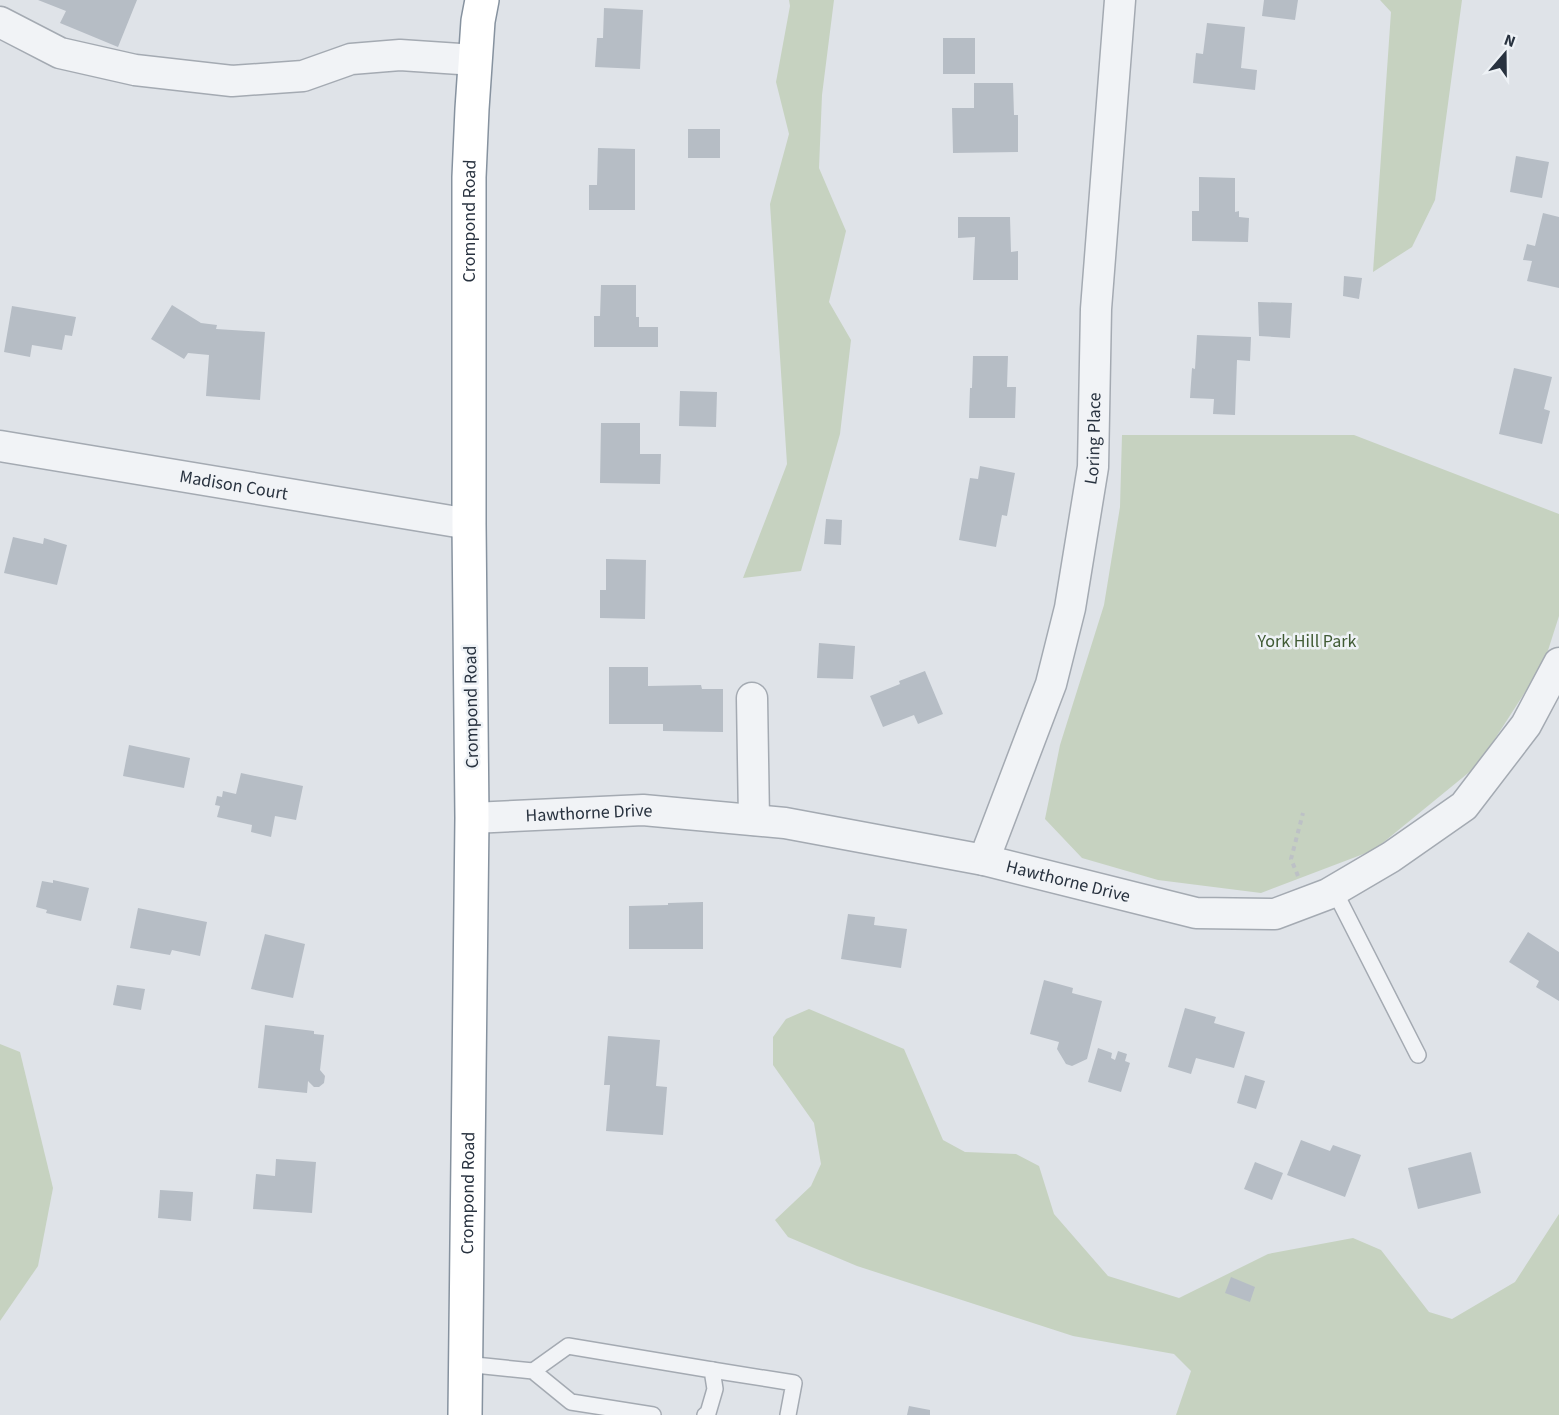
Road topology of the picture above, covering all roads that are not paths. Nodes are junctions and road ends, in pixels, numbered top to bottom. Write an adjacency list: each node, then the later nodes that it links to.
1 (482, 0): 4 (highway, Crompond Road)
2 (1120, 0): 11 (street, Loring Place)
3 (0, 22): 4 (street)
4 (475, 60): 6 (highway, Crompond Road)
5 (0, 446): 6 (street, Madison Court)
6 (468, 524): 9 (highway, Crompond Road)
7 (1559, 663): 12 (street, Hawthorne Drive)
8 (752, 698): 10 (street)
9 (472, 819): 10 (street, Hawthorne Drive); 14 (highway, Crompond Road)
10 (754, 820): 11 (street, Hawthorne Drive)
11 (984, 860): 12 (street, Hawthorne Drive)
12 (1321, 896): 13 (lane)
13 (1418, 1055)
14 (465, 1364): 16 (lane); 17 (highway, Crompond Road)
15 (712, 1370): 16 (lane); 19 (lane); 20 (lane)
16 (533, 1371): 18 (lane)
17 (465, 1415)
18 (653, 1415)
19 (705, 1415)
20 (788, 1415)

